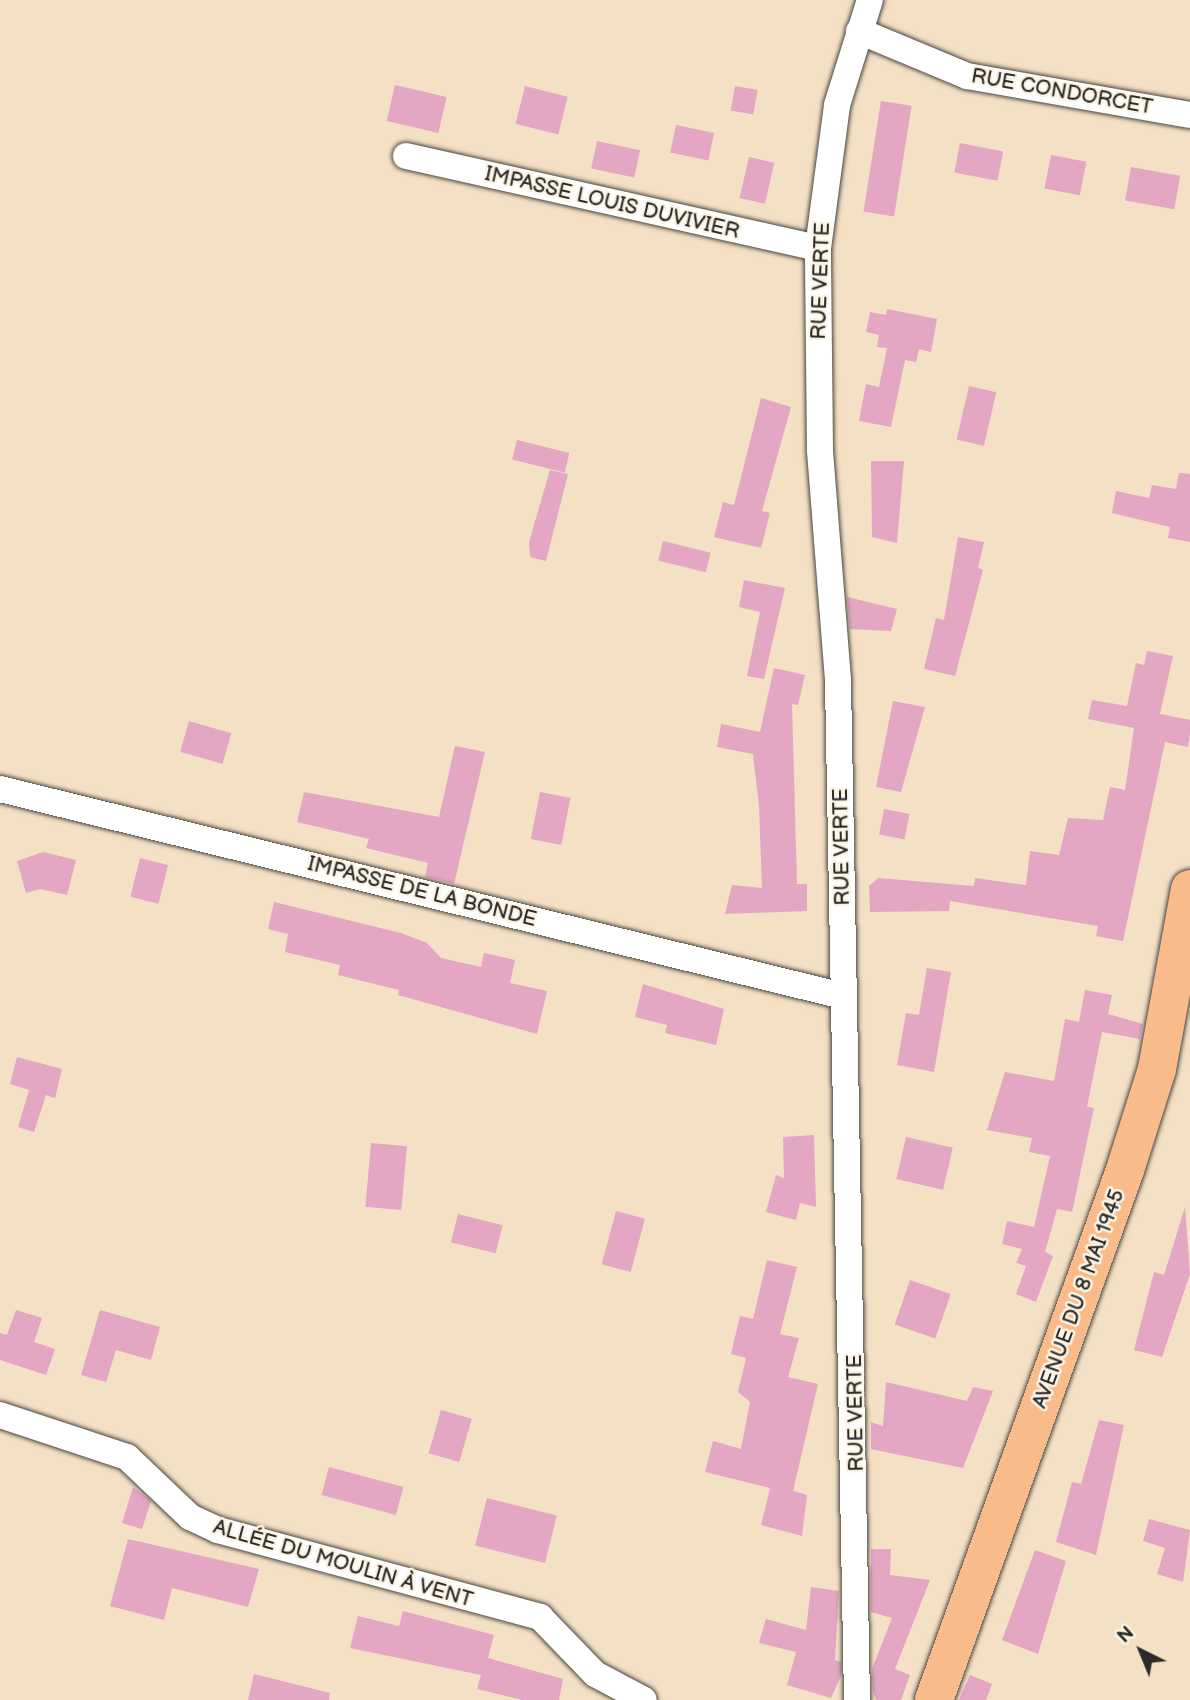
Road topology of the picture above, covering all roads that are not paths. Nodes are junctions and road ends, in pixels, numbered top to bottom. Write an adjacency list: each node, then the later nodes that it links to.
1 (870, 0): 2 (street, RUE VERTE)
2 (859, 31): 3 (street, RUE CONDORCET); 5 (street, RUE VERTE)
3 (1190, 115)
4 (406, 156): 5 (street, IMPASSE LOUIS DUVIVIER)
5 (818, 247): 8 (street, RUE VERTE)
6 (0, 789): 8 (street, IMPASSE DE LA BONDE)
7 (1190, 889): 12 (main road, AVENUE DU 8 MAI 1945)
8 (843, 996): 11 (street, RUE VERTE)
9 (0, 1415): 10 (street, ALLÉE DU MOULIN À VENT)
10 (644, 1700)
11 (857, 1700)
12 (934, 1700)

